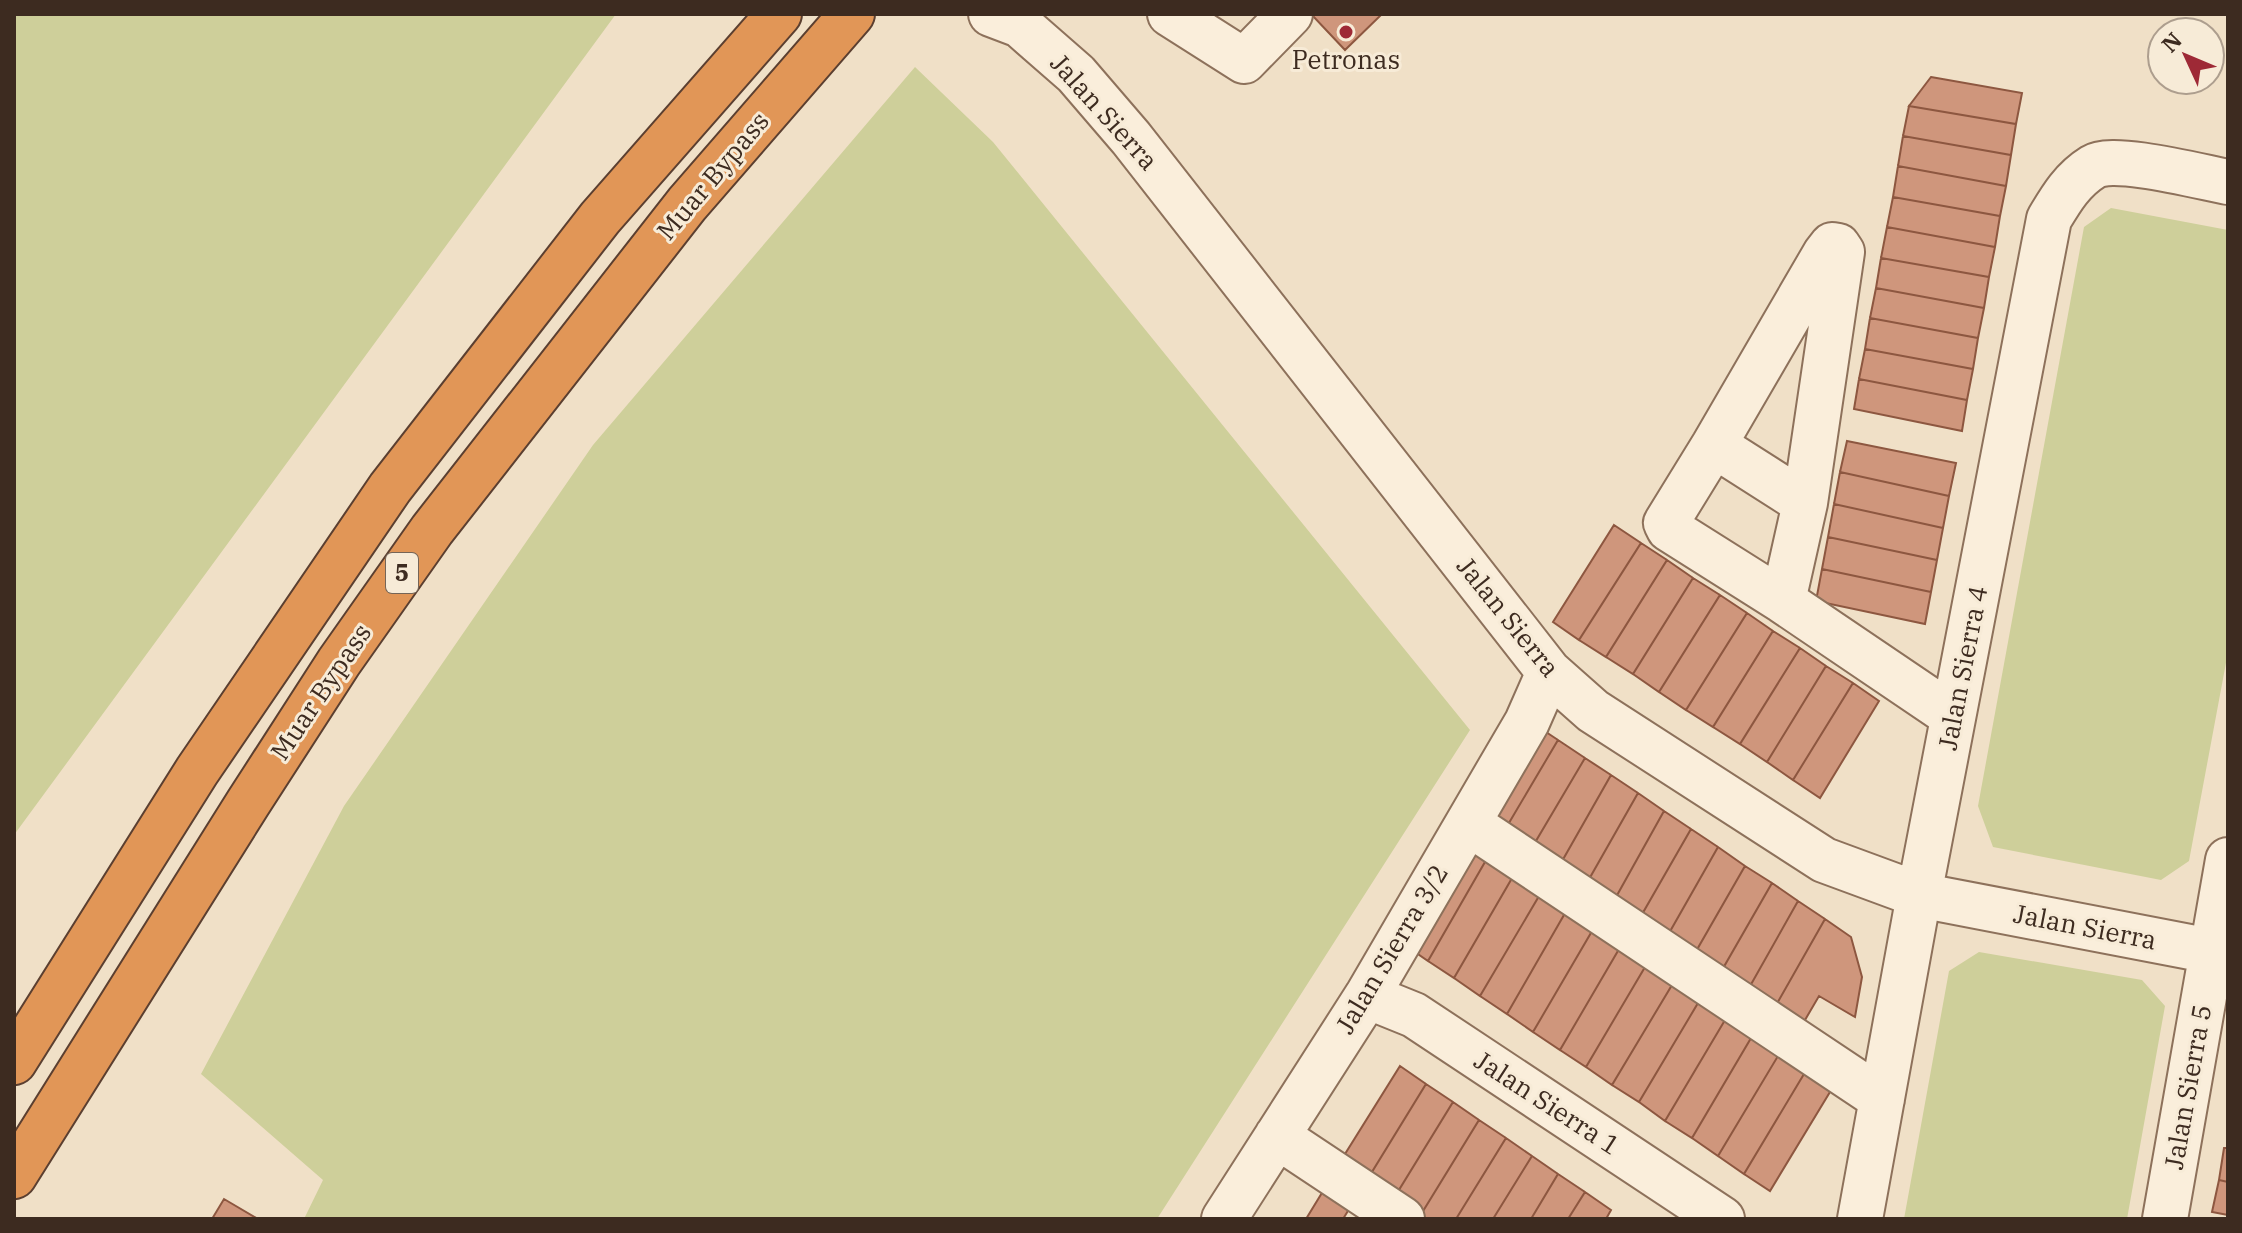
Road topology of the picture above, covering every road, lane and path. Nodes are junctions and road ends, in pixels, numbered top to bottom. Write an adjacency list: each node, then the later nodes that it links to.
1 (779, 14): 17 (highway, 5)
2 (852, 14): 20 (highway, Muar Bypass / 5)
3 (991, 14): 10 (street, Jalan Sierra)
4 (1170, 14): 5 (street)
5 (1290, 14)
6 (2228, 182): 11 (street, Jalan Sierra 4)
7 (1714, 445): 8 (street); 8 (street); 9 (street)
8 (1805, 503): 9 (street)
9 (1783, 601): 11 (street)
10 (1549, 672): 12 (street, Jalan Sierra 3/2); 14 (street, Jalan Sierra)
11 (1953, 716): 14 (street, Jalan Sierra 4)
12 (1468, 823): 16 (street, Jalan Sierra 3/2); 18 (street)
13 (2228, 860): 15 (street, Jalan Sierra 5)
14 (1919, 895): 15 (street, Jalan Sierra); 18 (street, Jalan Sierra 4)
15 (2216, 966): 25 (street, Jalan Sierra 5)
16 (1367, 996): 19 (street, Jalan Sierra 3/2); 23 (street, Jalan Sierra 1)
17 (14, 1062)
18 (1882, 1099): 24 (street, Jalan Sierra 4)
19 (1277, 1136): 21 (street, Jalan Sierra 3/2); 22 (street)
20 (14, 1176)
21 (1224, 1219)
22 (1402, 1219)
23 (1722, 1219)
24 (1860, 1219)
25 (2165, 1219)

